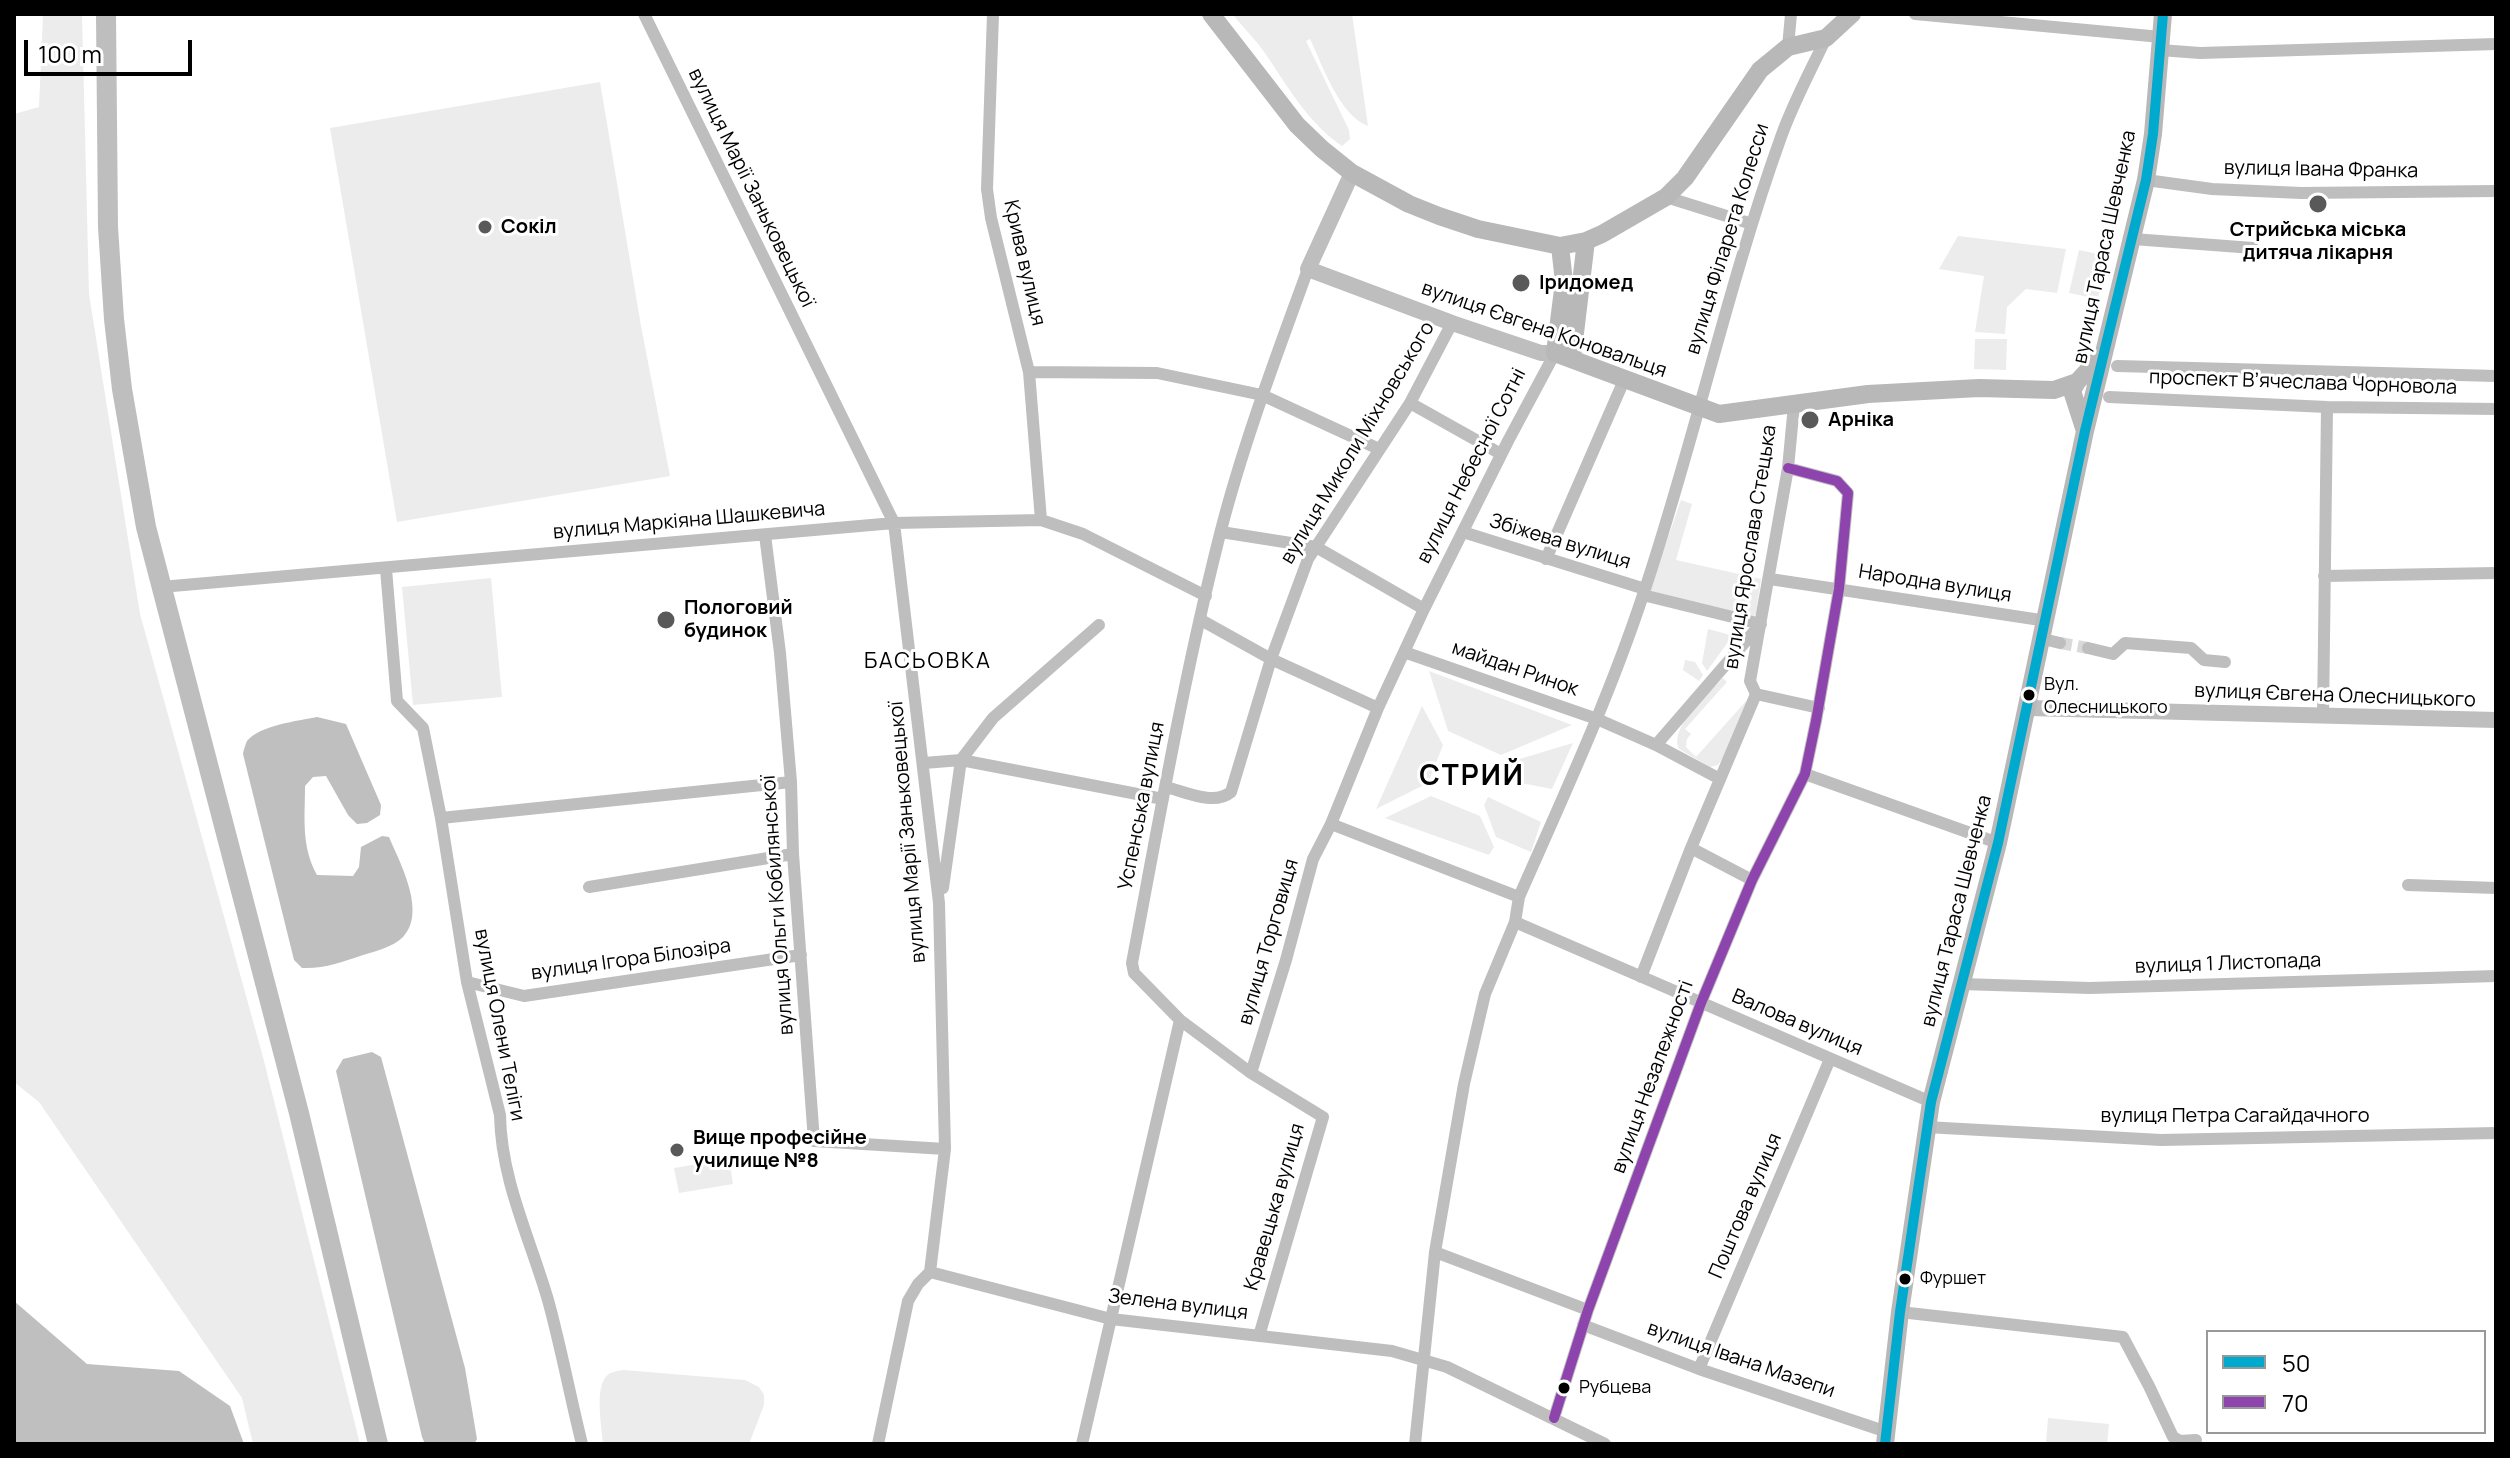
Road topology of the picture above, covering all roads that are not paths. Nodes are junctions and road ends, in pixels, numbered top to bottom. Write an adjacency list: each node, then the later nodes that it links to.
1 (106, 14): 52 (highway)
2 (644, 14): 42 (street, вулиця Марії Заньковецької)
3 (993, 14): 26 (street, Крива вулиця)
4 (1211, 14): 13 (main road)
5 (1791, 14): 12 (street)
6 (1852, 14): 9 (main road, вулиця Філарета Колесси)
7 (1915, 14): 10 (street)
8 (2163, 14): 10 (main road, вулиця Тараса Шевченка)
9 (1826, 38): 12 (main road); 17 (street, вулиця Філарета Колесси)
10 (2161, 44): 11 (street); 14 (main road, вулиця Тараса Шевченка)
11 (2496, 44)
12 (1788, 47): 16 (main road)
13 (1352, 173): 20 (main road); 22 (street, Успенська вулиця)
14 (2146, 180): 15 (street, вулиця Івана Франка); 18 (main road, вулиця Тараса Шевченка)
15 (2496, 191)
16 (1666, 197): 17 (street); 19 (main road)
17 (1752, 224): 35 (street, вулиця Філарета Колесси)
18 (2133, 239): 21 (street); 25 (main road, вулиця Тараса Шевченка)
19 (1586, 241): 20 (main road); 24 (main road, вулиця Небесної Сотні)
20 (1560, 246): 24 (main road, вулиця Небесної Сотні)
21 (2253, 248)
22 (1308, 269): 23 (street, вулиця Євгена Коновальця); 30 (street, Успенська вулиця)
23 (1452, 323): 24 (street, вулиця Євгена Коновальця); 32 (street, вулиця Миколи Міхновського)
24 (1564, 356): 28 (main road, вулиця Євгена Коновальця); 39 (street, вулиця Небесної Сотні)
25 (2111, 360): 27 (street, проспект Вʼячеслава Чорновола); 29 (main road, вулиця Євгена Коновальця); 31 (main road, вулиця Тараса Шевченка)
26 (1029, 372): 30 (street); 41 (street, Крива вулиця)
27 (2496, 376)
28 (1625, 378): 35 (main road, вулиця Євгена Коновальця); 47 (street)
29 (2076, 390): 31 (main road, вулиця Тараса Шевченка); 33 (main road, вулиця Євгена Коновальця); 37 (main road)
30 (1262, 395): 38 (street); 43 (street, Успенська вулиця)
31 (2102, 395): 34 (street, проспект Вʼячеслава Чорновола); 37 (main road, вулиця Тараса Шевченка)
32 (1410, 403): 38 (street, вулиця Миколи Міхновського); 39 (street)
33 (1794, 405): 35 (main road, вулиця Євгена Коновальця); 40 (street, вулиця Ярослава Стецька)
34 (2327, 407): 36 (street, проспект Вʼячеслава Чорновола); 50 (street)
35 (1700, 408): 54 (street, вулиця Філарета Колесси)
36 (2496, 409)
37 (2085, 431): 60 (main road, вулиця Тараса Шевченка)
38 (1379, 449): 46 (street, вулиця Миколи Міхновського)
39 (1501, 454): 44 (street, вулиця Небесної Сотні)
40 (1788, 468): 51 (street, вулиця Ярослава Стецька); 53 (street, вулиця Незалежності)
41 (1041, 520): 42 (street, вулиця Маркіяна Шашкевича); 55 (street, вулиця Маркіяна Шашкевича)
42 (894, 523): 45 (street, вулиця Маркіяна Шашкевича); 74 (street, вулиця Марії Заньковецької)
43 (1221, 532): 46 (street); 55 (street, Успенська вулиця)
44 (1463, 532): 47 (street, Збіжева вулиця); 56 (street, вулиця Небесної Сотні)
45 (765, 535): 48 (street, вулиця Маркіяна Шашкевича); 77 (street, вулиця Ольги Кобилянської)
46 (1316, 547): 56 (street); 63 (street, вулиця Миколи Міхновського)
47 (1546, 559): 54 (street, Збіжева вулиця)
48 (386, 569): 52 (street, вулиця Маркіяна Шашкевича); 79 (street, вулиця Олени Теліги)
49 (2496, 573): 50 (street)
50 (2324, 576): 69 (street)
51 (1770, 579): 53 (street, Народна вулиця); 58 (street, вулиця Ярослава Стецька)
52 (161, 587): 116 (highway)
53 (1839, 589): 60 (street, Народна вулиця); 67 (street, вулиця Незалежності)
54 (1644, 592): 58 (street, Збіжева вулиця); 70 (street, вулиця Філарета Колесси)
55 (1206, 596): 57 (street, Успенська вулиця)
56 (1424, 609): 62 (street, вулиця Небесної Сотні)
57 (1201, 620): 63 (street); 78 (street, Успенська вулиця)
58 (1761, 624): 65 (street, вулиця Ярослава Стецька); 72 (street)
59 (1099, 625): 73 (street)
60 (2050, 635): 68 (main road, вулиця Тараса Шевченка)
61 (2088, 648): 64 (street)
62 (1404, 652): 66 (street); 70 (street, майдан Ринок)
63 (1271, 659): 66 (street); 78 (street, вулиця Миколи Міхновського)
64 (2225, 662)
65 (1756, 694): 67 (street); 76 (street)
66 (1378, 708): 80 (street)
67 (1819, 708): 75 (street, вулиця Незалежності)
68 (2028, 708): 69 (street, вулиця Євгена Олесницького); 81 (main road, вулиця Тараса Шевченка)
69 (2323, 716): 71 (street, вулиця Євгена Олесницького)
70 (1597, 719): 72 (street); 88 (street, майдан Ринок)
71 (2496, 720)
72 (1656, 745): 76 (street)
73 (961, 760): 74 (street, вулиця Миколи Міхновського); 78 (street, вулиця Миколи Міхновського); 89 (street)
74 (924, 763): 89 (street, вулиця Марії Заньковецької)
75 (1805, 774): 81 (street); 84 (street, вулиця Незалежності)
76 (1720, 779): 82 (street)
77 (791, 782): 79 (street); 83 (street, вулиця Ольги Кобилянської)
78 (1164, 793): 97 (street, Успенська вулиця)
79 (441, 818): 94 (street, вулиця Олени Теліги)
80 (1331, 824): 88 (street); 99 (street, вулиця Торговиця)
81 (1998, 843): 95 (main road, вулиця Тараса Шевченка)
82 (1691, 848): 84 (street); 93 (street)
83 (793, 854): 86 (street); 91 (street, вулиця Ольги Кобилянської)
84 (1752, 880): 96 (street, вулиця Незалежності)
85 (2408, 885): 87 (street)
86 (589, 887)
87 (2496, 888)
88 (1519, 897): 90 (street, майдан Ринок)
89 (939, 915): 103 (street, вулиця Марії Заньковецької)
90 (1515, 922): 93 (street, Валова вулиця); 104 (street, майдан Ринок)
91 (801, 955): 94 (street, вулиця Ігора Білозіра); 103 (street, вулиця Ольги Кобилянської)
92 (2496, 976): 95 (street, вулиця 1 Листопада)
93 (1641, 977): 96 (street, Валова вулиця)
94 (467, 982): 117 (street, вулиця Олени Теліги)
95 (1961, 984): 100 (main road, вулиця Тараса Шевченка)
96 (1701, 1003): 98 (street, Валова вулиця); 106 (street, вулиця Незалежності)
97 (1180, 1020): 99 (street, Кравецька вулиця); 108 (street)
98 (1830, 1059): 100 (street, Валова вулиця); 112 (street, Поштова вулиця)
99 (1251, 1073): 110 (street, Кравецька вулиця)
100 (1931, 1102): 101 (main road, вулиця Тараса Шевченка)
101 (1926, 1127): 102 (street, вулиця Петра Сагайдачного); 107 (main road, вулиця Тараса Шевченка)
102 (2496, 1133)
103 (945, 1149): 105 (street, вулиця Марії Заньковецької)
104 (1435, 1252): 106 (street); 111 (street, майдан Ринок)
105 (930, 1272): 108 (street, Зелена вулиця); 118 (street)
106 (1588, 1310): 109 (street, вулиця Незалежності)
107 (1900, 1312): 114 (main road, вулиця Тараса Шевченка); 115 (street)
108 (1111, 1319): 110 (street, Зелена вулиця); 119 (street)
109 (1583, 1325): 112 (street, вулиця Івана Мазепи); 113 (street, вулиця Незалежності)
110 (1259, 1336): 111 (street, Зелена вулиця)
111 (1424, 1361): 113 (street, Зелена вулиця); 120 (street, майдан Ринок)
112 (1699, 1369): 114 (street, вулиця Івана Мазепи)
113 (1554, 1418): 121 (street, Зелена вулиця)
114 (1886, 1438)
115 (2196, 1440)
116 (378, 1444)
117 (582, 1444)
118 (878, 1444)
119 (1082, 1444)
120 (1415, 1444)
121 (1605, 1444)

